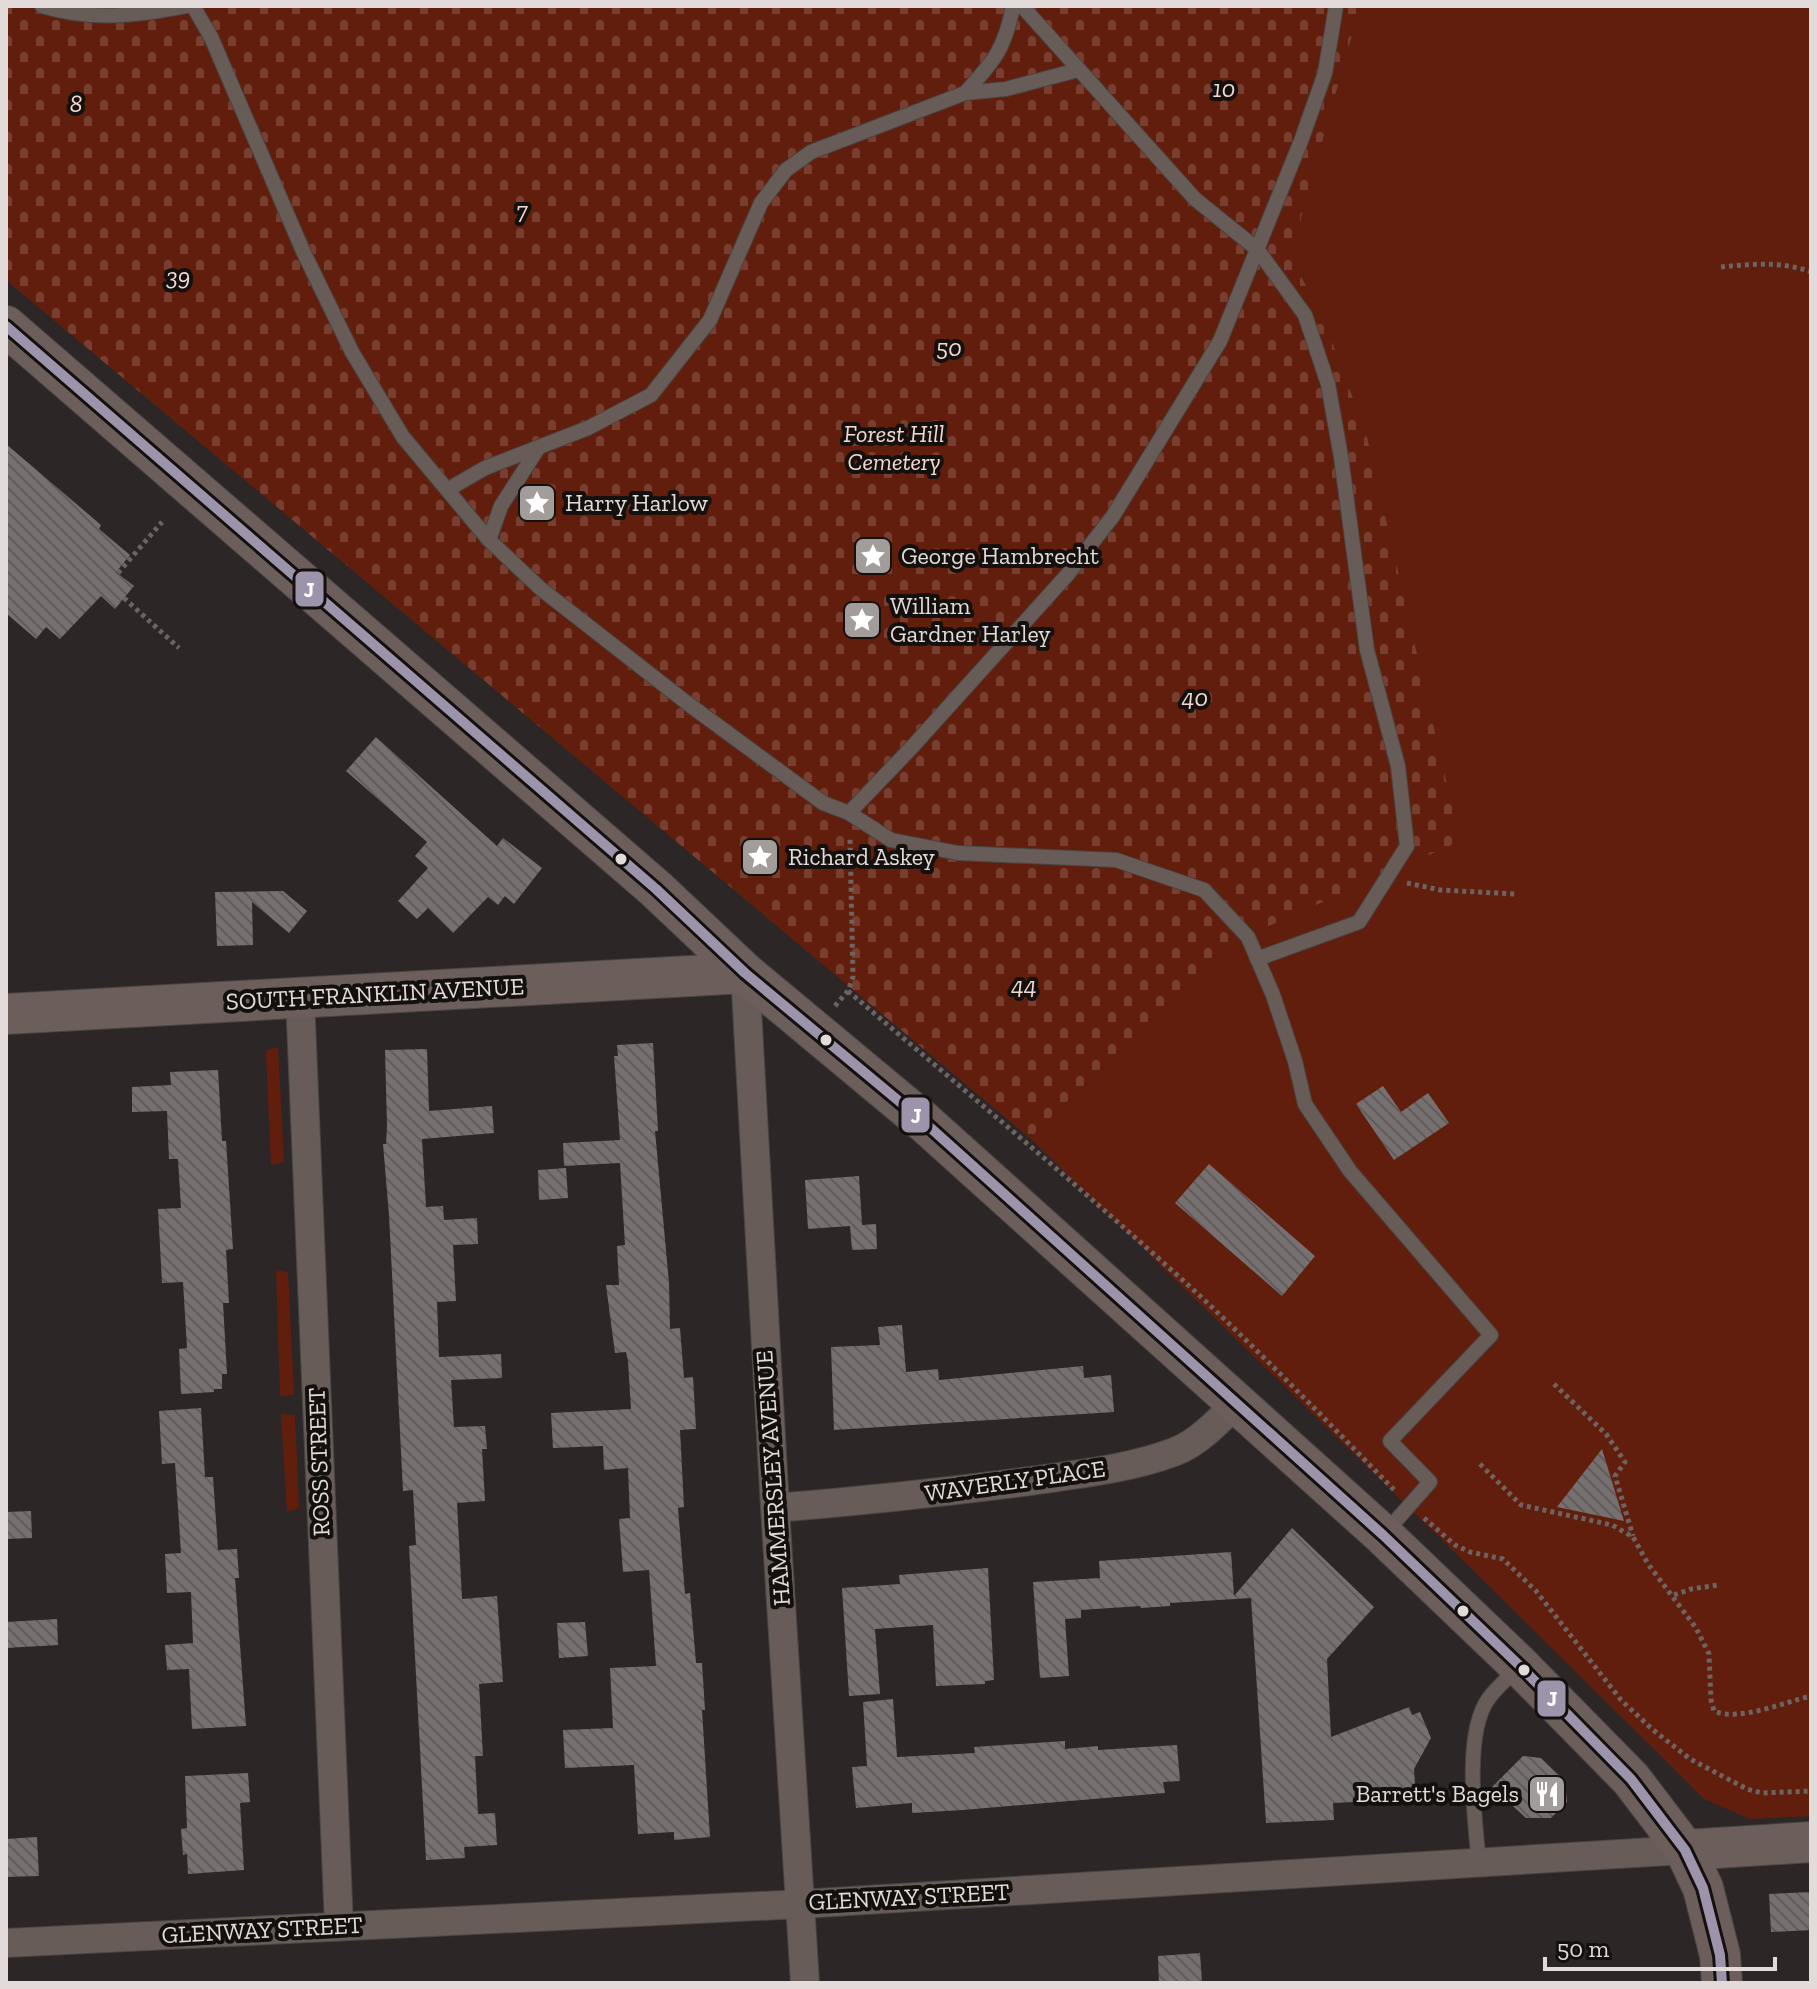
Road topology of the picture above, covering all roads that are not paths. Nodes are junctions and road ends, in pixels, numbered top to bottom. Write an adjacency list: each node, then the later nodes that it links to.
1 (42, 6): 2 (lane)
2 (187, 6)
3 (193, 6): 12 (lane)
4 (1013, 6): 8 (lane)
5 (1022, 6): 7 (lane)
6 (1336, 6): 9 (lane)
7 (1078, 70): 8 (lane); 9 (lane)
8 (965, 93): 11 (lane)
9 (1257, 249): 14 (lane); 15 (lane)
10 (6, 326): 16 (main road)
11 (539, 447): 12 (lane); 13 (lane)
12 (447, 490): 13 (lane)
13 (489, 540): 14 (lane)
14 (849, 813): 15 (lane)
15 (1257, 959): 21 (lane)
16 (745, 973): 17 (main road, SOUTH FRANKLIN AVENUE); 19 (main road); 20 (street, HAMMERSLEY AVENUE)
17 (300, 998): 18 (main road, SOUTH FRANKLIN AVENUE); 27 (street, ROSS STREET)
18 (6, 1014)
19 (1236, 1403): 20 (street, WAVERLY PLACE); 21 (main road)
20 (775, 1508): 26 (street, HAMMERSLEY AVENUE)
21 (1383, 1535): 22 (main road)
22 (1520, 1666): 24 (main road); 25 (lane)
23 (1811, 1842): 24 (main road, GLENWAY STREET)
24 (1685, 1850): 25 (street, GLENWAY STREET); 30 (main road)
25 (1479, 1863): 26 (street, GLENWAY STREET)
26 (801, 1904): 27 (street, GLENWAY STREET); 29 (street, HAMMERSLEY AVENUE)
27 (339, 1926): 28 (street, GLENWAY STREET)
28 (6, 1943)
29 (805, 1983)
30 (1722, 1983)

